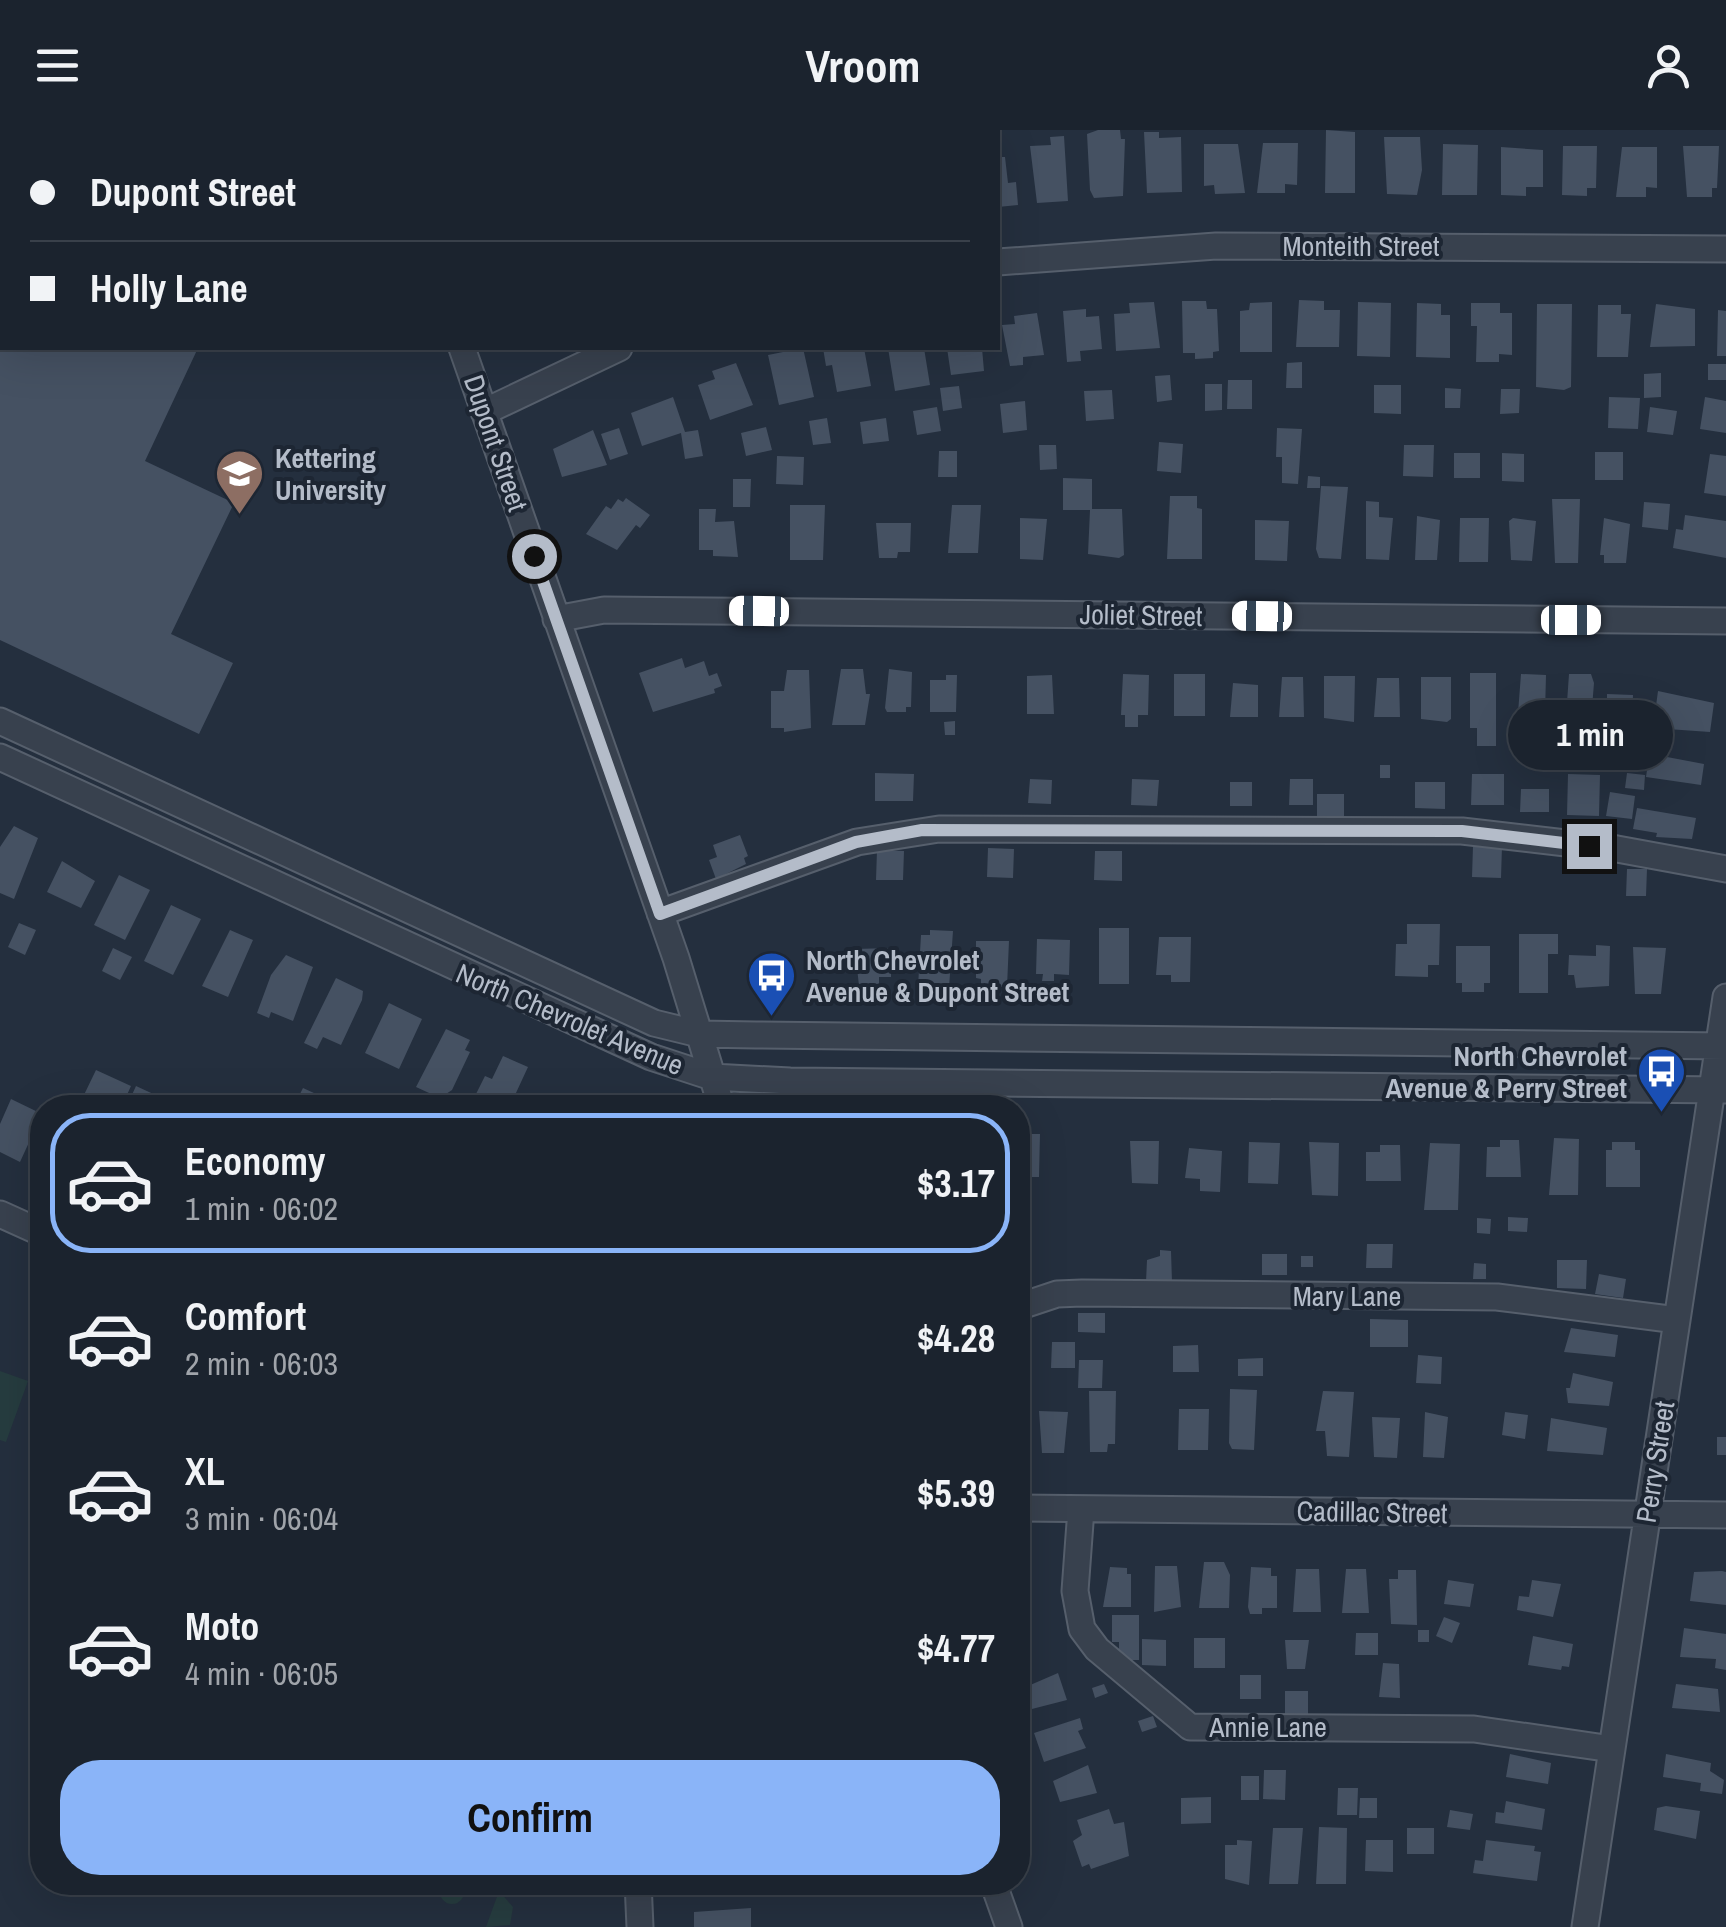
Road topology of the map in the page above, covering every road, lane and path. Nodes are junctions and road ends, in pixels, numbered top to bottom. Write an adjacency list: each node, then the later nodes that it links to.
1 (1726, 249): 2 (street, Monteith Street)
2 (1000, 262)
3 (463, 350): 5 (street, Dupont Street)
4 (615, 350): 5 (street)
5 (484, 412): 6 (street, Dupont Street)
6 (556, 619): 7 (street, Joliet Street); 13 (street, Dupont Street)
7 (1726, 621)
8 (0, 721): 10 (street, North Chevrolet Avenue)
9 (0, 757): 11 (street, North Chevrolet Avenue)
10 (205, 817): 11 (street); 15 (street, North Chevrolet Avenue)
11 (191, 846): 18 (street, North Chevrolet Avenue)
12 (1726, 869): 13 (street)
13 (660, 914): 15 (street, Dupont Street)
14 (1726, 997): 17 (street, Perry Street)
15 (699, 1034): 16 (street, North Chevrolet Avenue); 18 (street, Dupont Street)
16 (1232, 1041): 17 (street, North Chevrolet Avenue); 19 (street)
17 (1722, 1046): 20 (street, Perry Street)
18 (712, 1076): 19 (street, North Chevrolet Avenue); 21 (street, Dupont Street)
19 (1231, 1084): 20 (street, North Chevrolet Avenue)
20 (1719, 1090): 25 (street, Perry Street)
21 (718, 1095)
22 (0, 1214): 23 (street)
23 (30, 1228)
24 (1030, 1302): 25 (street, Mary Lane)
25 (1676, 1320): 28 (street, Perry Street)
26 (1030, 1508): 27 (street, Cadillac Street)
27 (1081, 1509): 28 (street, Cadillac Street); 30 (street, Annie Lane)
28 (1647, 1515): 29 (street, Cadillac Street); 30 (street, Perry Street)
29 (1726, 1515)
30 (1612, 1749): 35 (street, Perry Street)
31 (639, 1895): 33 (street)
32 (998, 1895): 34 (street)
33 (640, 1927)
34 (1009, 1927)
35 (1585, 1927)

